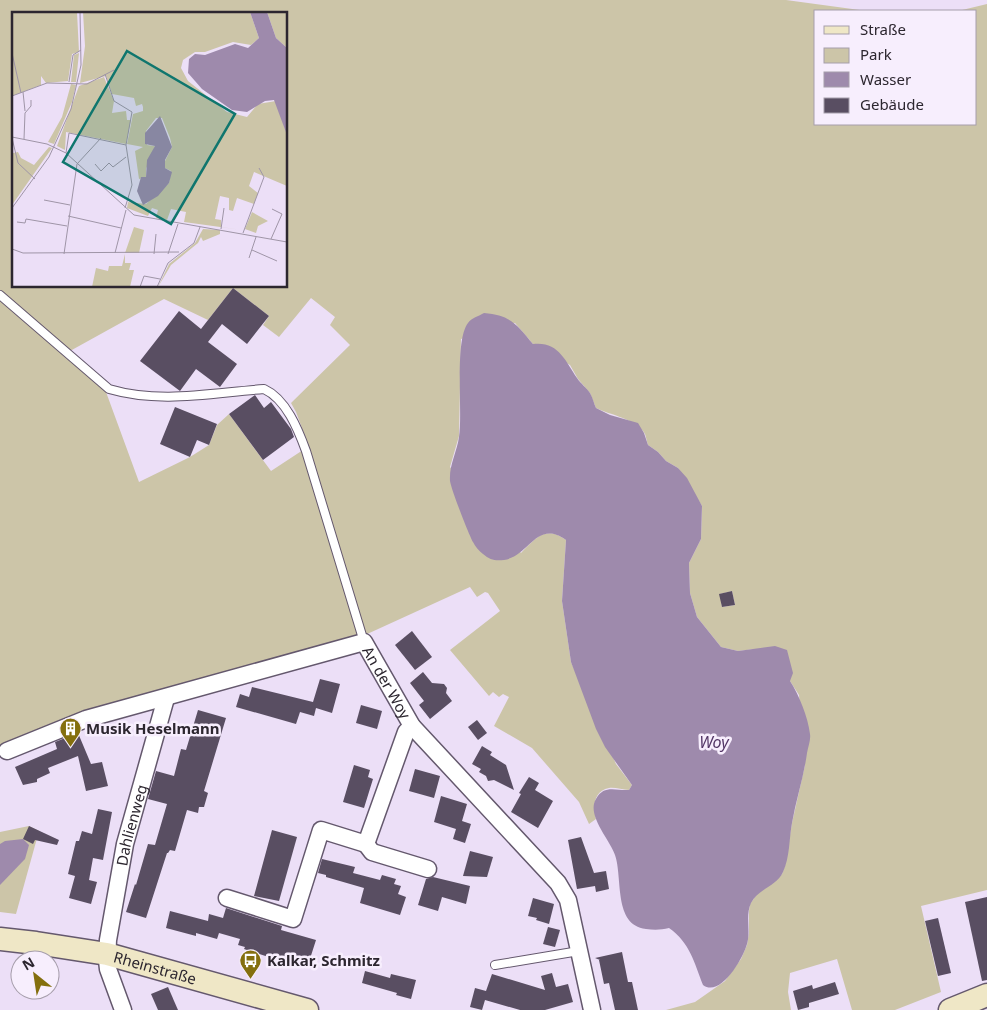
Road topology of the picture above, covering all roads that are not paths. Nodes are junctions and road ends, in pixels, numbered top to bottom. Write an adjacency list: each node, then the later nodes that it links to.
1 (0, 295): 2 (lane)
2 (364, 642): 3 (street, An der Woy); 4 (street, An der Woy)
3 (166, 698): 5 (street, An der Woy); 11 (street, Dahlienweg)
4 (412, 726): 6 (street); 10 (street, An der Woy)
5 (3, 753)
6 (366, 844): 7 (street); 8 (street)
7 (428, 869)
8 (227, 898)
9 (0, 939): 11 (main road, Rheinstraße)
10 (580, 951): 12 (lane); 16 (street, An der Woy)
11 (107, 954): 14 (street, Dahlienweg); 15 (main road, Rheinstraße)
12 (495, 965)
13 (987, 995): 17 (main road)
14 (123, 1010)
15 (306, 1010)
16 (592, 1010)
17 (950, 1010)

